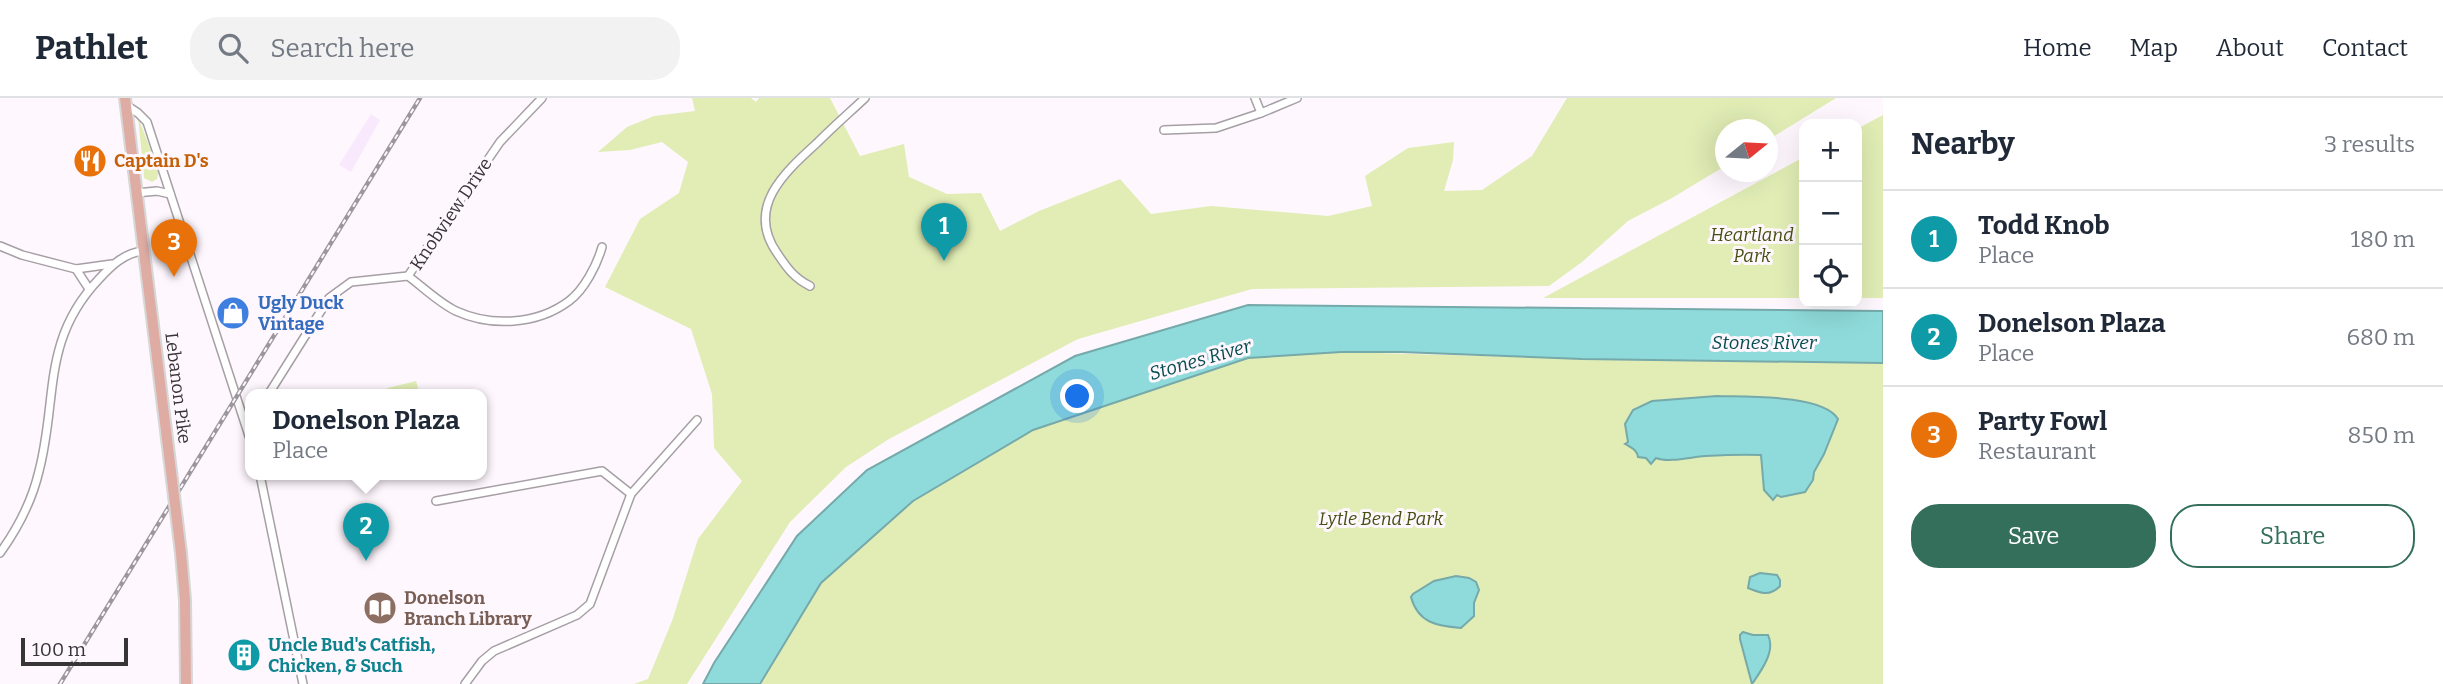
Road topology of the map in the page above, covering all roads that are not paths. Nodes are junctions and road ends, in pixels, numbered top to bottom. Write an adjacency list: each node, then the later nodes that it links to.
1 (542, 98): 15 (street, Knobview Drive)
2 (865, 98): 16 (street)
3 (1255, 98): 6 (street)
4 (1297, 98): 6 (street)
5 (125, 101): 8 (main road, Lebanon Pike); 9 (street)
6 (1261, 113): 7 (street)
7 (1164, 130)
8 (136, 193): 9 (street); 12 (main road, Lebanon Pike)
9 (170, 194): 19 (street)
10 (0, 246): 14 (street)
11 (602, 247): 15 (street)
12 (143, 251): 13 (street); 25 (main road, Lebanon Pike, bridge)
13 (112, 264): 14 (street); 17 (street)
14 (76, 268): 17 (street)
15 (408, 276): 18 (street, Knobview Drive)
16 (810, 286)
17 (89, 289): 24 (street)
18 (272, 389)
19 (245, 410)
20 (697, 420): 22 (street)
21 (261, 480): 26 (street)
22 (631, 494): 23 (street); 27 (street)
23 (436, 501)
24 (0, 553)
25 (186, 684)
26 (303, 684)
27 (465, 684)

